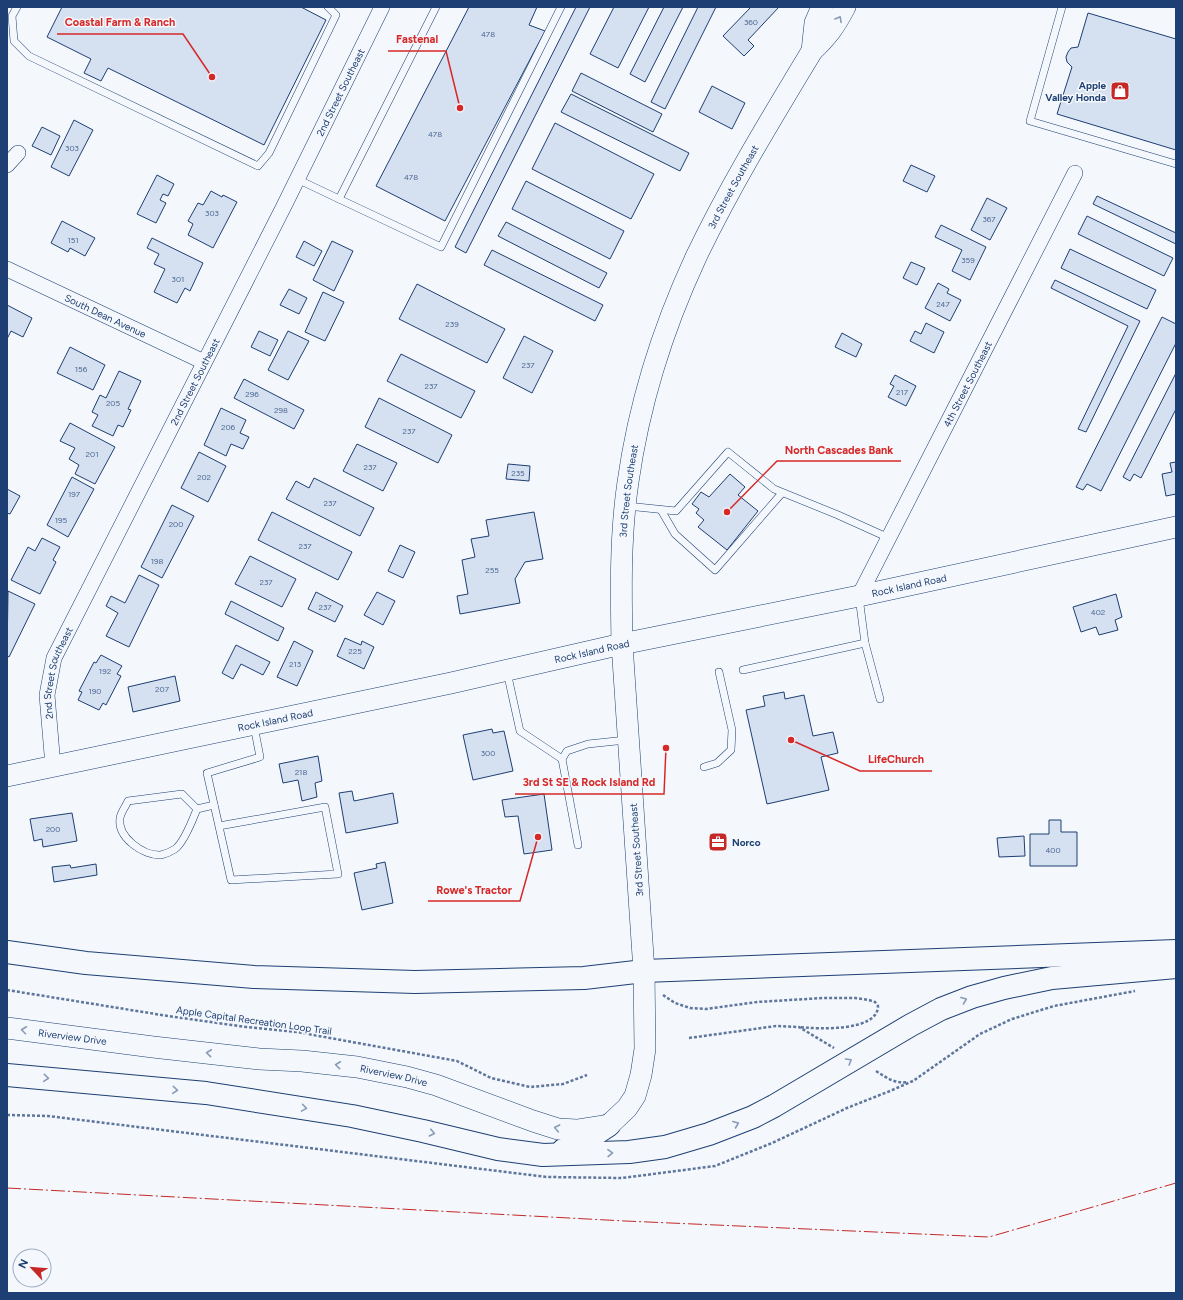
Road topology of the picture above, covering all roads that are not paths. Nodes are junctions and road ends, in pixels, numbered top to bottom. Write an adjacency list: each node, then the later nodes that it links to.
1 (17, 7): 2 (lane)
2 (328, 7)
3 (382, 7): 14 (street, 2nd Street Southeast)
4 (436, 7): 15 (lane)
5 (561, 7): 15 (lane)
6 (822, 7): 9 (main road, 3rd Street Southeast)
7 (846, 7): 9 (main road, 3rd Street Southeast, one-way to 7)
8 (1062, 7): 11 (lane)
9 (812, 51): 19 (main road, 3rd Street Southeast)
10 (18, 153): 12 (street)
11 (1176, 164)
12 (7, 166)
13 (1075, 173): 22 (street, 4th Street Southeast)
14 (297, 179): 15 (lane); 17 (street, 2nd Street Southeast)
15 (339, 199)
16 (7, 269): 17 (street, South Dean Avenue)
17 (204, 362): 33 (street, 2nd Street Southeast)
18 (782, 493): 20 (lane); 20 (lane); 22 (lane)
19 (625, 505): 20 (lane); 25 (main road, 3rd Street Southeast)
20 (662, 510)
21 (1176, 527): 23 (main road, Rock Island Road)
22 (889, 538): 23 (street, 4th Street Southeast)
23 (859, 596): 24 (lane); 25 (main road, Rock Island Road)
24 (865, 643): 27 (lane); 29 (lane)
25 (622, 644): 26 (main road, Rock Island Road); 31 (main road, 3rd Street Southeast)
26 (506, 670): 30 (main road, Rock Island Road); 32 (lane)
27 (743, 670)
28 (719, 672): 34 (lane)
29 (880, 699)
30 (254, 724): 33 (main road, Rock Island Road); 36 (lane)
31 (628, 739): 32 (lane); 43 (main road, 3rd Street Southeast)
32 (562, 759): 39 (lane)
33 (53, 766): 35 (main road, Rock Island Road)
34 (704, 766)
35 (7, 776)
36 (214, 805): 37 (lane); 38 (lane)
37 (197, 809): 37 (lane)
38 (219, 826): 38 (lane)
39 (578, 845)
40 (1176, 951): 43 (highway)
41 (7, 952): 43 (highway)
42 (1176, 967): 47 (highway, one-way to 42)
43 (644, 971): 46 (main road)
44 (7, 1028): 46 (main road, Riverview Drive, one-way to 44)
45 (7, 1075): 47 (highway, one-way to 47)
46 (609, 1125): 47 (highway)
47 (543, 1155)

